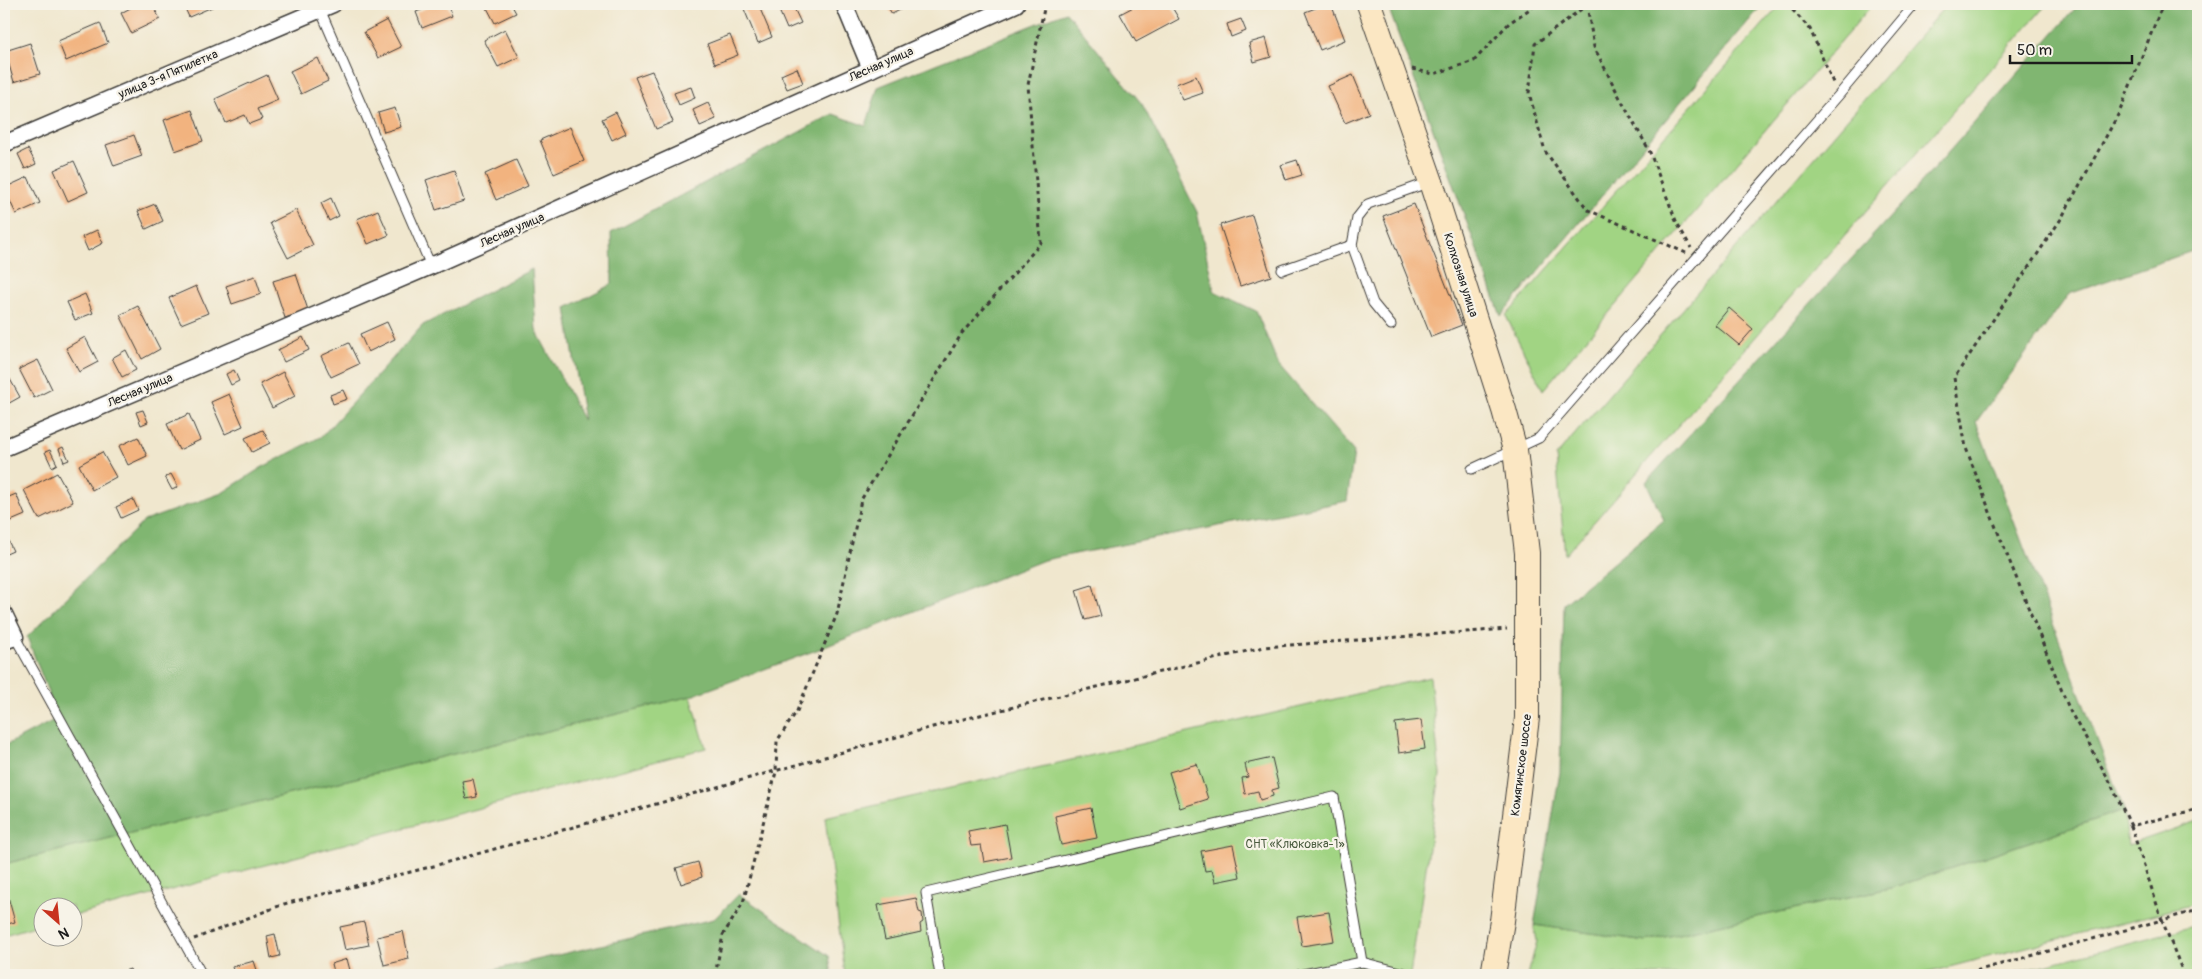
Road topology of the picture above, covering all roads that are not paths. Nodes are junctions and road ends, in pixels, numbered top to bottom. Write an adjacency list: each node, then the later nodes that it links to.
1 (844, 4): 6 (street)
2 (1016, 4): 6 (street, Лесная улица)
3 (1369, 4): 8 (street, Колхозная улица)
4 (1915, 4): 14 (lane)
5 (323, 6): 7 (street, улица 3-я Пятилетка); 10 (lane)
6 (871, 69): 10 (street, Лесная улица)
7 (4, 144)
8 (1430, 182): 9 (lane); 14 (street, Колхозная улица)
9 (1352, 246): 11 (lane); 12 (lane)
10 (431, 266): 13 (street, Лесная улица)
11 (1282, 270)
12 (1390, 325)
13 (4, 448)
14 (1515, 450): 15 (lane); 16 (street, Колхозная улица)
15 (1472, 469)
16 (1527, 553): 24 (street, Комягинское шоссе)
17 (4, 614): 18 (street)
18 (9, 639): 20 (lane)
19 (1362, 962): 21 (lane); 22 (lane); 23 (lane)
20 (202, 975)
21 (940, 975)
22 (1299, 975)
23 (1412, 975)
24 (1493, 975)

